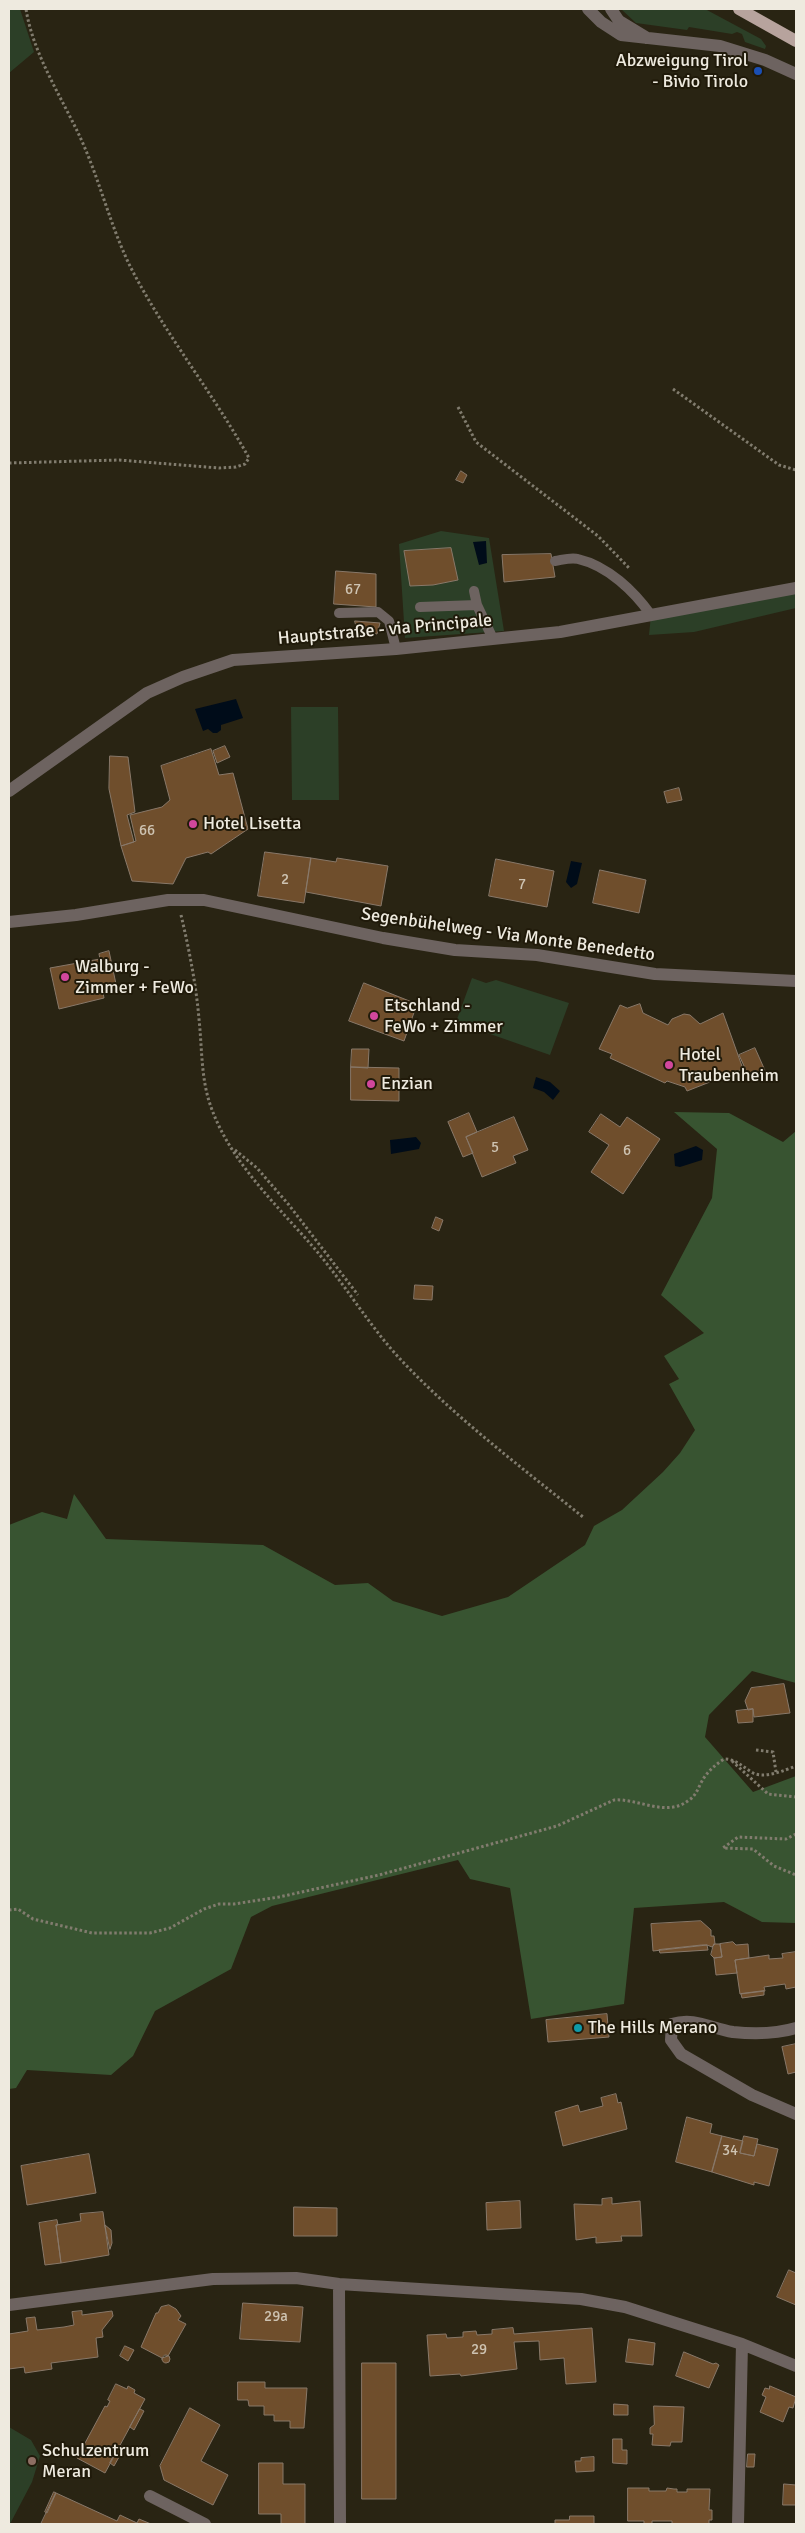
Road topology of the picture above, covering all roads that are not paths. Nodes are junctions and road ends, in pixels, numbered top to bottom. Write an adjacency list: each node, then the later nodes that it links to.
1 (588, 9): 4 (street)
2 (611, 9): 4 (street)
3 (740, 9): 5 (main road)
4 (646, 38): 6 (street)
5 (796, 41)
6 (796, 74)
7 (555, 561): 13 (lane)
8 (796, 588): 13 (street, Hauptstraße - via Principale)
9 (474, 591): 10 (lane)
10 (477, 605): 11 (lane); 14 (lane)
11 (420, 607)
12 (338, 613): 15 (lane)
13 (651, 615): 14 (street, Hauptstraße - via Principale)
14 (493, 639): 15 (street, Hauptstraße - via Principale)
15 (396, 649): 16 (street, Hauptstraße - via Principale)
16 (9, 791)
17 (9, 922): 18 (street, Segenbühelweg - Via Monte Benedetto)
18 (796, 982)
19 (796, 2028): 20 (street)
20 (796, 2114)
21 (339, 2284): 22 (street); 23 (street); 27 (street)
22 (9, 2305)
23 (742, 2344): 24 (street); 28 (street)
24 (796, 2366)
25 (150, 2496): 26 (street)
26 (205, 2524)
27 (340, 2524)
28 (738, 2524)

